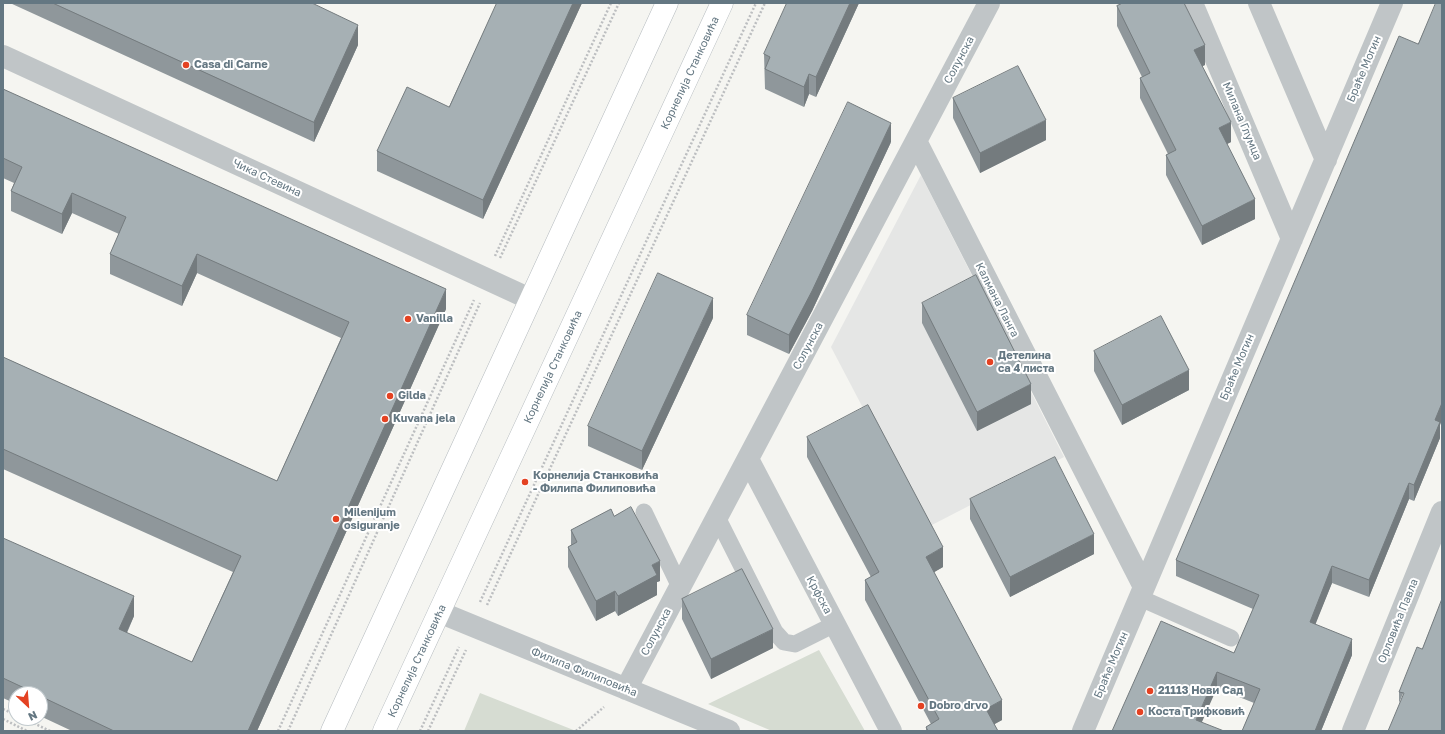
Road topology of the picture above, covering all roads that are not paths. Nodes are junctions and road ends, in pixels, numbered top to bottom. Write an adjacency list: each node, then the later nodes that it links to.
1 (668, 3): 11 (main road)
2 (722, 3): 18 (main road, Корнелија Станковића)
3 (989, 3): 8 (street, Солунска)
4 (1192, 3): 10 (street, Милана Глумца)
5 (1259, 3): 9 (street)
6 (1392, 3): 9 (street, Браће Могин)
7 (3, 56): 11 (street, Чика Стевина)
8 (916, 141): 12 (street, Солунска); 17 (street, Калмана Ланга)
9 (1326, 160): 10 (street, Браће Могин)
10 (1292, 239): 17 (street, Браће Могин)
11 (530, 299): 22 (main road)
12 (748, 459): 15 (street, Солунска); 19 (street, Крфска)
13 (644, 512): 16 (lane)
14 (1442, 512): 27 (street, Орловића Павла)
15 (717, 517): 16 (street, Солунска); 19 (lane)
16 (680, 587): 21 (street, Солунска)
17 (1142, 593): 20 (lane); 26 (street, Браће Могин)
18 (439, 612): 21 (street, Филипа Филиповића); 23 (main road, Корнелија Станковића)
19 (834, 624): 25 (street, Крфска)
20 (1231, 638)
21 (626, 689): 24 (street, Филипа Филиповића)
22 (332, 731)
23 (384, 731)
24 (729, 731)
25 (891, 731)
26 (1083, 731)
27 (1353, 731)

